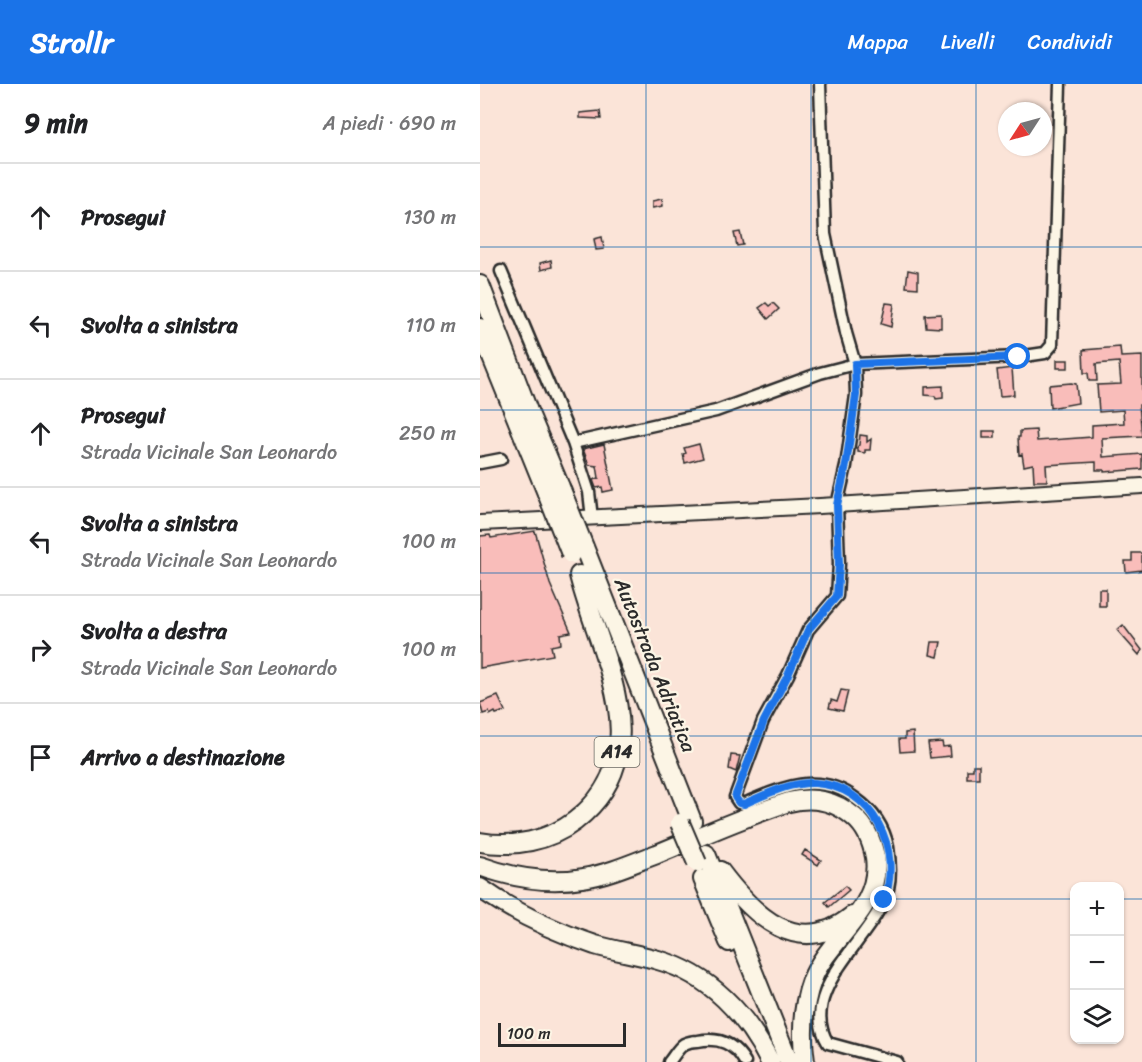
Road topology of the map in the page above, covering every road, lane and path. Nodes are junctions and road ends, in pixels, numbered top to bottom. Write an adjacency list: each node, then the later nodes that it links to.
1 (820, 84): 6 (street)
2 (1060, 84): 6 (street)
3 (501, 271): 7 (street)
4 (480, 285): 11 (highway, Autostrada Adriatica / A14)
5 (480, 328): 11 (highway, Autostrada Adriatica / A14)
6 (855, 364): 7 (street); 12 (street)
7 (573, 443): 13 (street)
8 (501, 459): 9 (street)
9 (480, 463)
10 (1142, 486): 12 (main road)
11 (553, 490): 15 (highway, Autostrada Adriatica / A14, bridge)
12 (837, 505): 13 (main road); 29 (street)
13 (592, 518): 14 (main road)
14 (480, 523)
15 (578, 550): 16 (highway, Autostrada Adriatica / A14); 17 (highway, Autostrada Adriatica / A14)
16 (579, 575): 17 (highway, Autostrada Adriatica / A14); 18 (highway, A14)
17 (686, 822): 19 (highway, Autostrada Adriatica / A14)
18 (480, 842)
19 (702, 859): 22 (highway); 26 (highway, Autostrada Adriatica / A14); 27 (highway, Autostrada Adriatica / A14)
20 (480, 866): 22 (highway)
21 (480, 888): 25 (highway)
22 (866, 901): 28 (highway)
23 (669, 1062): 24 (street)
24 (745, 1062)
25 (770, 1062)
26 (777, 1062)
27 (789, 1062)
28 (805, 1062)
29 (897, 1062)

